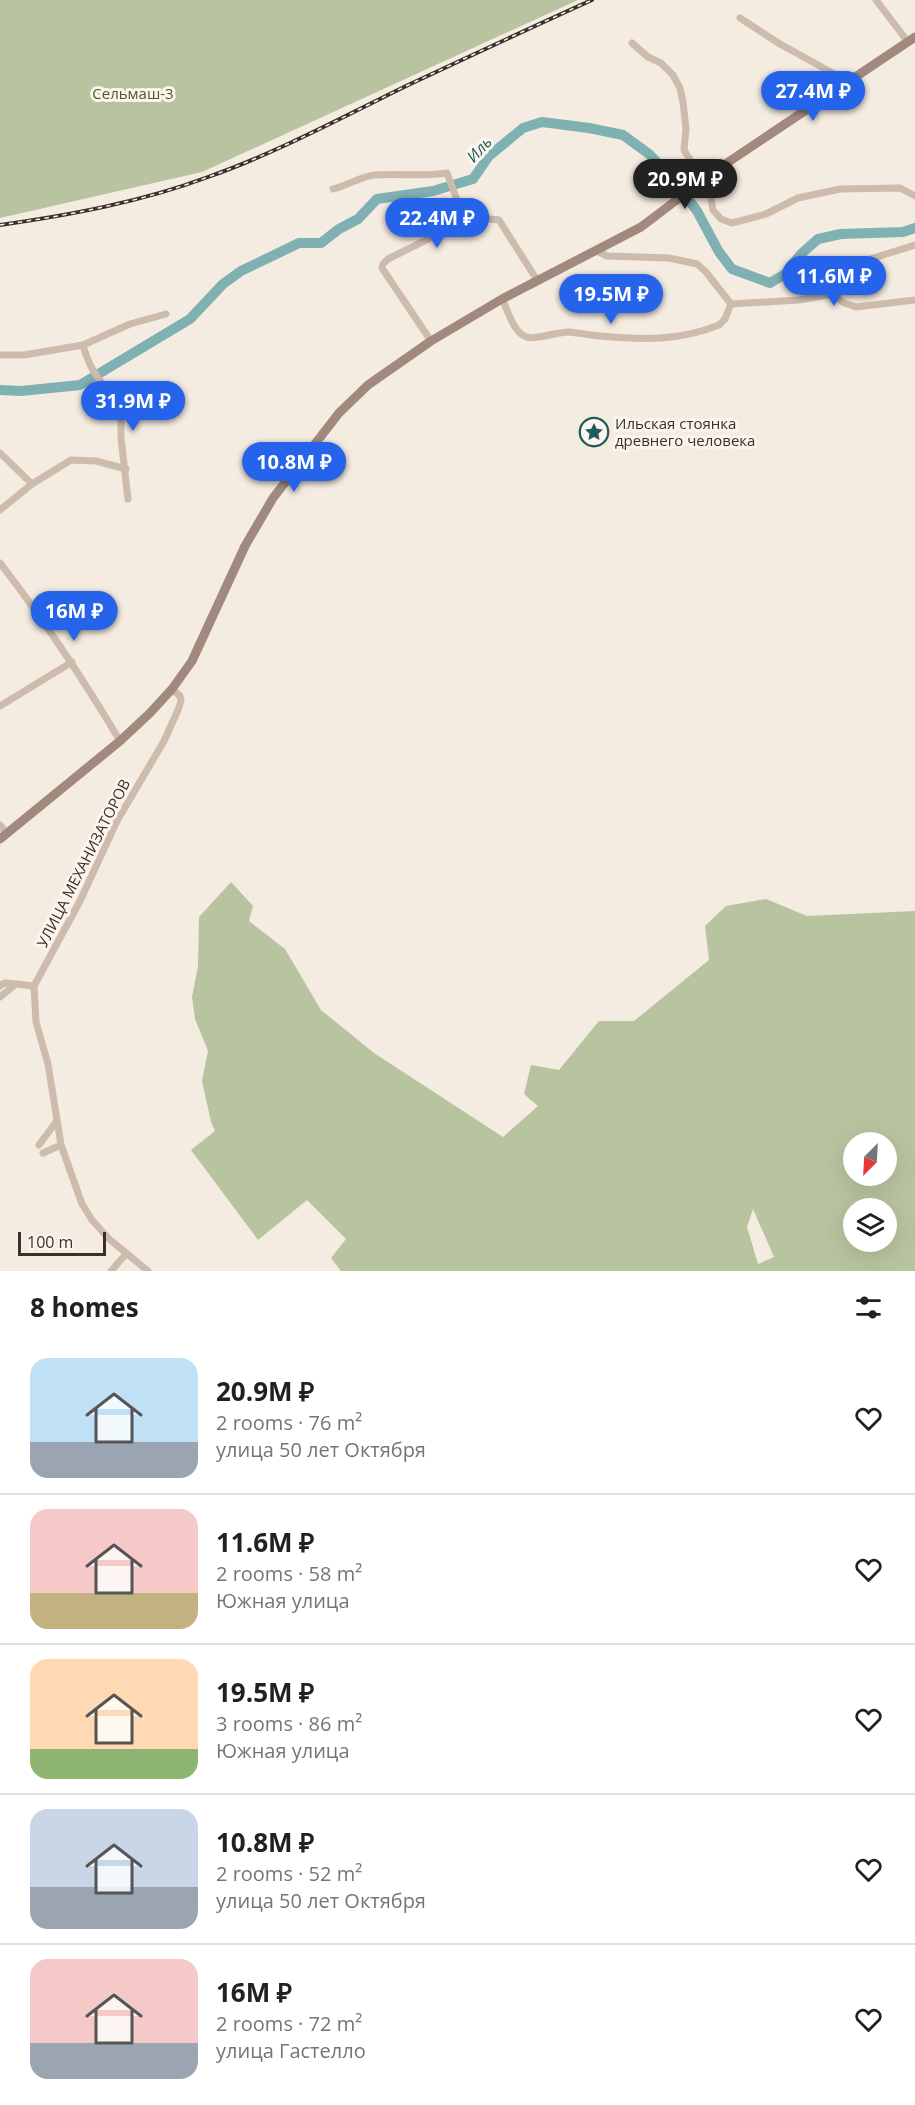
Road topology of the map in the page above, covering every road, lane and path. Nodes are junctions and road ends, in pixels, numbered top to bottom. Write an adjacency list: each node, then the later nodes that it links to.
1 (876, 0): 3 (street)
2 (740, 18): 5 (street)
3 (911, 40): 5 (street)
4 (632, 43): 7 (street)
5 (847, 83): 6 (street)
6 (715, 171): 7 (street); 9 (street)
7 (700, 183): 12 (street)
8 (333, 189): 10 (street)
9 (915, 196)
10 (473, 217): 13 (street); 19 (street)
11 (915, 245): 14 (street)
12 (597, 251): 13 (street); 17 (street)
13 (537, 280): 15 (street)
14 (832, 294): 16 (street); 17 (street)
15 (502, 299): 17 (street); 19 (street)
16 (915, 300)
17 (731, 304)
18 (166, 314): 20 (street)
19 (431, 341): 29 (street)
20 (83, 345): 21 (street); 23 (street)
21 (0, 355)
22 (0, 453): 24 (street)
23 (126, 469): 24 (street); 25 (street)
24 (33, 484): 26 (street)
25 (128, 499)
26 (0, 510)
27 (0, 563): 28 (street)
28 (72, 662): 30 (street); 31 (street)
29 (172, 689): 31 (street); 36 (street, УЛИЦА МЕХАНИЗАТОРОВ)
30 (0, 706)
31 (120, 741): 33 (street)
32 (0, 825): 33 (street)
33 (4, 836)
34 (16, 984): 35 (street); 36 (street); 37 (street)
35 (0, 986)
36 (34, 986): 38 (street)
37 (0, 998)
38 (56, 1122): 39 (street); 40 (street)
39 (39, 1145)
40 (61, 1145): 41 (street); 42 (street)
41 (43, 1153)
42 (126, 1254): 43 (street); 44 (street)
43 (111, 1271)
44 (148, 1271)

